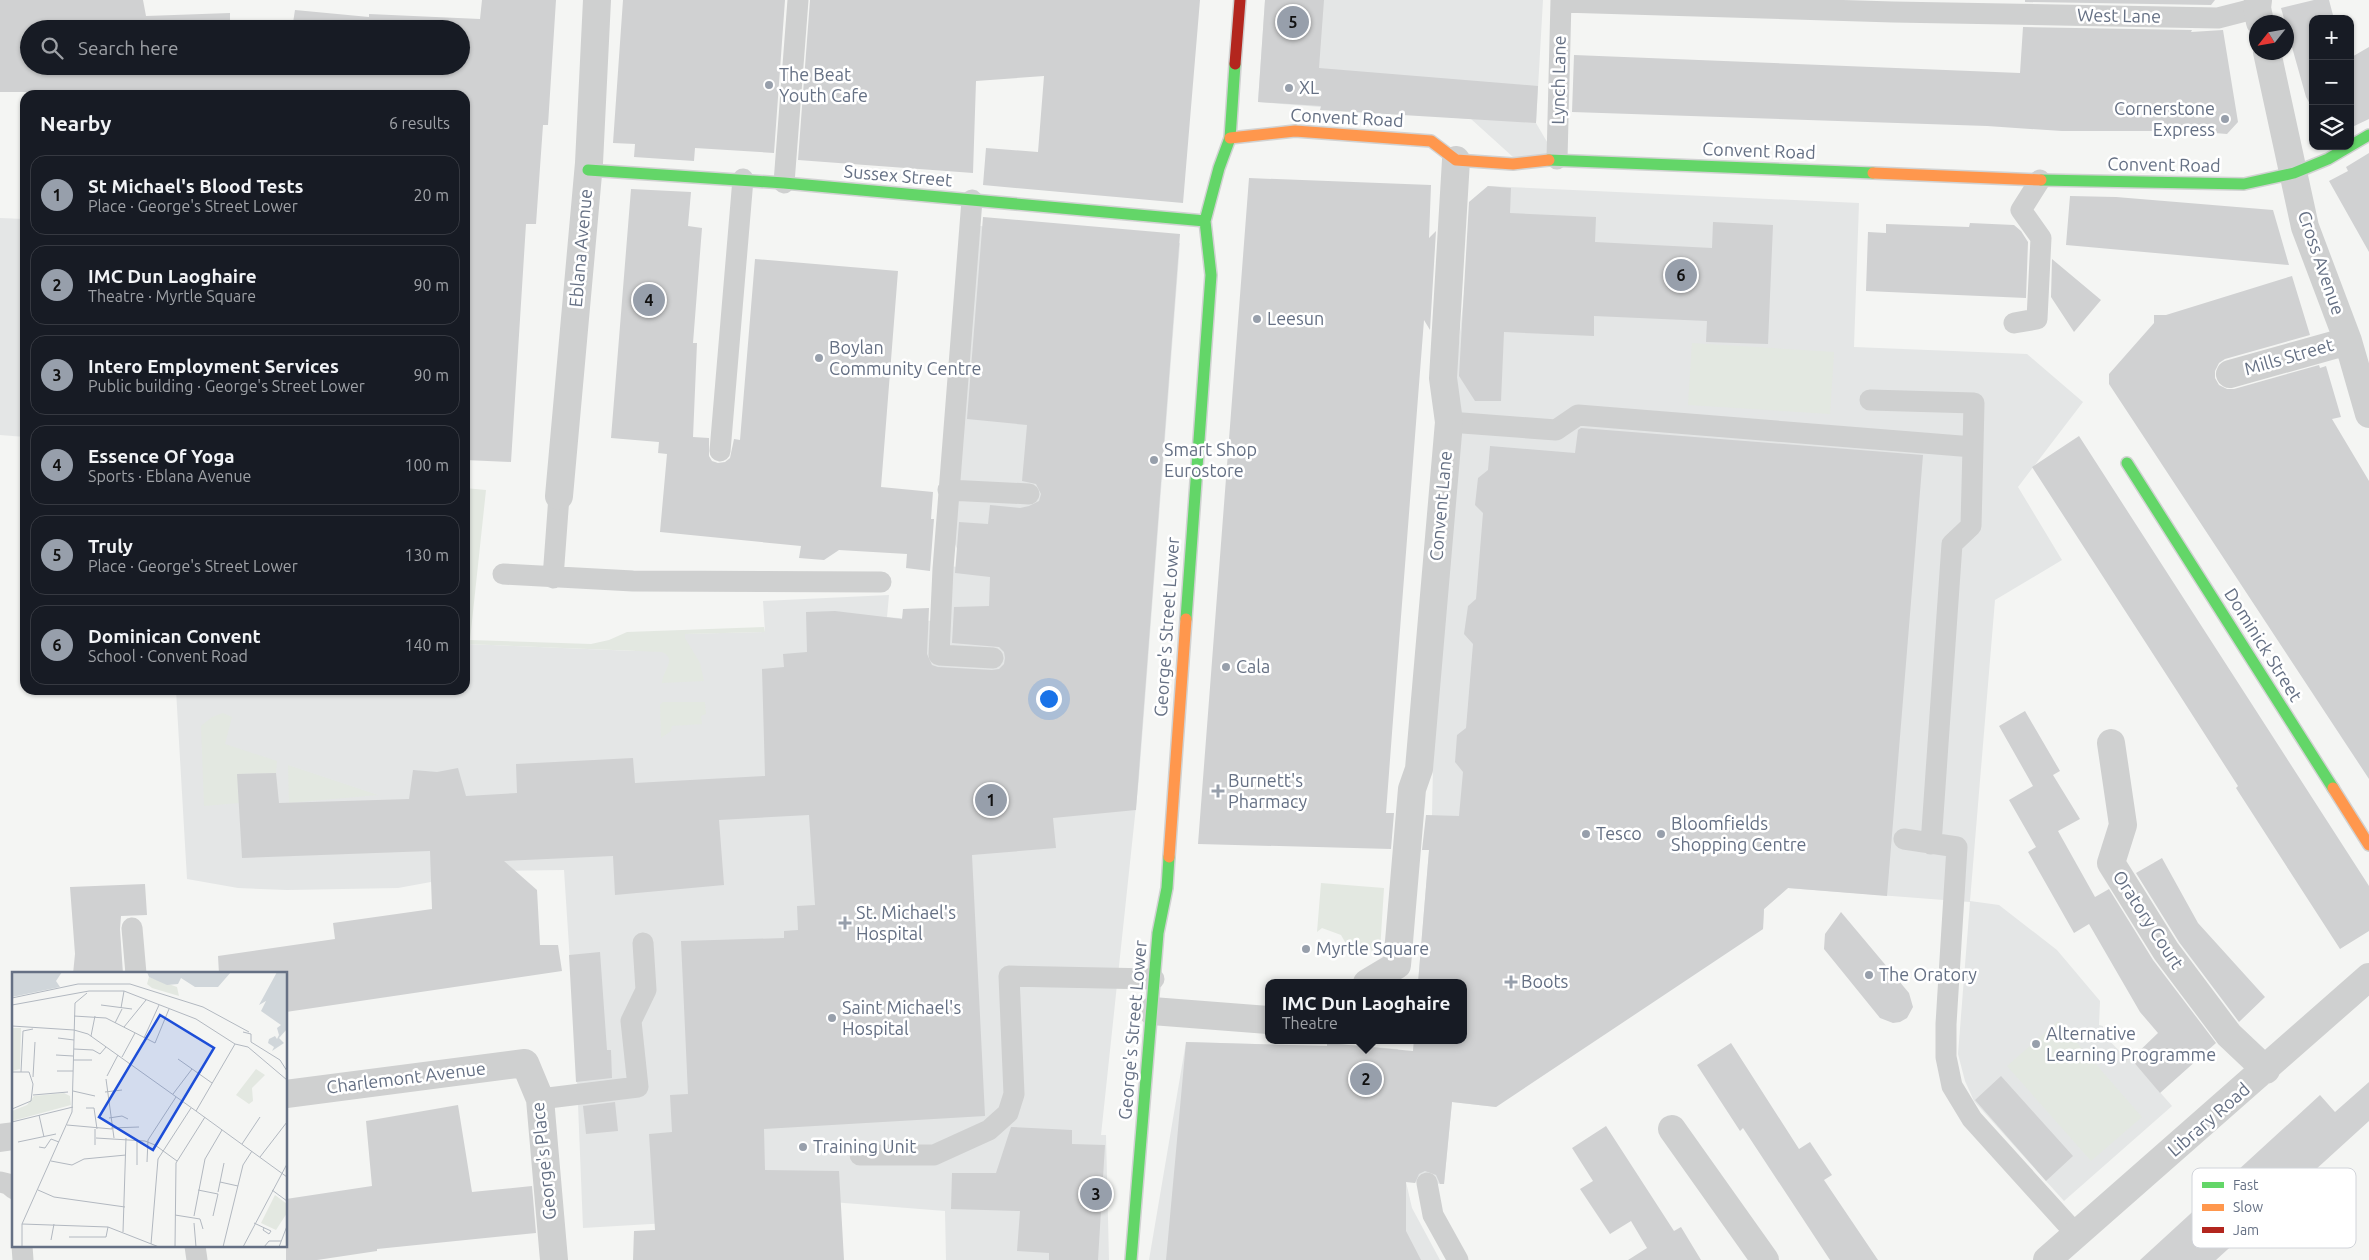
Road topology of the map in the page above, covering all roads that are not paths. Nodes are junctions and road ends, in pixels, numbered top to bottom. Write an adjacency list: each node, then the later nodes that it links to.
1 (597, 0): 11 (street, Eblana Avenue)
2 (798, 0): 15 (lane)
3 (1240, 0): 8 (street, George's Street Lower)
4 (1561, 1): 5 (lane, West Lane); 10 (lane, Lynch Lane)
5 (2258, 10)
6 (2269, 60): 12 (street, Cross Avenue)
7 (2369, 136): 12 (street, Convent Road)
8 (1230, 138): 9 (street, Convent Road); 17 (street, George's Street Lower)
9 (1456, 160): 10 (street, Convent Road); 24 (street, Convent Lane)
10 (1557, 160): 14 (street, Convent Road)
11 (588, 170): 13 (street, Sussex Street); 30 (street, Eblana Avenue)
12 (2294, 173): 14 (street, Convent Road); 19 (street, Cross Avenue)
13 (743, 179): 15 (street, Sussex Street); 26 (lane)
14 (2040, 180): 18 (lane)
15 (784, 183): 16 (street, Sussex Street)
16 (972, 200): 17 (street, Sussex Street); 28 (lane)
17 (1205, 221): 43 (street, George's Street Lower)
18 (2014, 323)
19 (2348, 340): 20 (street, Cross Avenue); 21 (street, Mills Street)
20 (2363, 366): 23 (street, Cross Avenue)
21 (2230, 374)
22 (1870, 400): 25 (lane)
23 (2369, 414)
24 (1449, 422): 25 (lane); 44 (street, Convent Lane)
25 (1973, 447): 37 (lane)
26 (720, 451)
27 (2127, 463): 38 (street, Dominick Street)
28 (948, 490): 29 (lane); 34 (lane)
29 (1029, 494)
30 (559, 496): 32 (lane)
31 (503, 574): 32 (lane)
32 (553, 578): 33 (lane)
33 (882, 582)
34 (993, 658)
35 (2111, 742): 48 (street, Oratory Court)
36 (1904, 839): 37 (lane)
37 (1931, 844): 56 (lane)
38 (2369, 845)
39 (132, 928): 41 (lane)
40 (643, 943): 50 (lane)
41 (136, 972)
42 (2369, 977): 48 (street, Library Road)
43 (1154, 979): 45 (street, George's Street Lower); 52 (lane)
44 (1373, 979)
45 (1152, 1011): 46 (street); 58 (street, George's Street Lower)
46 (1265, 1020)
47 (525, 1064): 49 (street, Charlemont Avenue); 50 (street, George's Place)
48 (2266, 1070): 56 (street, Library Road)
49 (288, 1094)
50 (540, 1099): 57 (street, George's Place)
51 (1672, 1129): 60 (street)
52 (860, 1156)
53 (0, 1182): 55 (lane)
54 (1427, 1183): 59 (lane)
55 (12, 1187)
56 (2077, 1235): 61 (street, Library Road)
57 (554, 1260)
58 (1131, 1260)
59 (1458, 1260)
60 (1765, 1260)
61 (2048, 1260)

